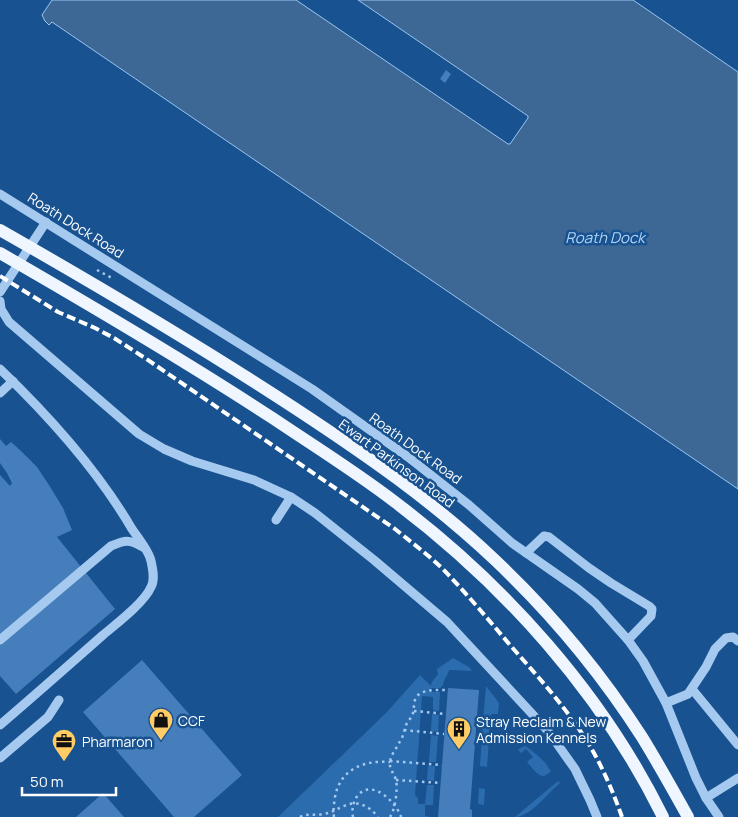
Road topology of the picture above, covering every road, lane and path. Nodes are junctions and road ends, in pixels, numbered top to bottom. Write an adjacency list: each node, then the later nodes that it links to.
1 (0, 194): 2 (street, Roath Dock Road)
2 (46, 222): 5 (street); 13 (street, Roath Dock Road)
3 (0, 230): 45 (main road, Ewart Parkinson Road)
4 (0, 253): 44 (main road)
5 (0, 292)
6 (0, 301): 10 (street)
7 (0, 369): 8 (street)
8 (12, 381): 9 (street); 12 (street)
9 (0, 393)
10 (291, 496): 11 (street); 43 (street)
11 (276, 520)
12 (143, 547): 14 (street); 23 (street)
13 (526, 553): 15 (street, Roath Dock Road); 15 (street)
14 (0, 640)
15 (628, 640): 20 (street, Roath Dock Road)
16 (738, 641): 18 (street)
17 (448, 690): 21 (path)
18 (692, 690): 20 (street); 26 (street)
19 (58, 700): 27 (street)
20 (666, 703): 33 (street, Roath Dock Road)
21 (414, 711): 22 (path); 24 (path)
22 (446, 714)
23 (0, 724)
24 (404, 730): 25 (path); 28 (path)
25 (444, 734)
26 (738, 745)
27 (0, 758)
28 (390, 761): 29 (path); 31 (path); 36 (path)
29 (442, 765)
30 (738, 778): 33 (street)
31 (396, 780): 32 (path); 35 (path)
32 (441, 783)
33 (706, 798): 46 (street, Roath Dock Road)
34 (353, 804): 35 (path); 36 (path); 39 (path); 40 (path)
35 (394, 806): 41 (path); 42 (path)
36 (334, 812): 37 (path); 38 (path)
37 (300, 817)
38 (334, 817)
39 (353, 817)
40 (378, 817)
41 (390, 817)
42 (402, 817)
43 (597, 817)
44 (664, 817)
45 (688, 817)
46 (719, 817)

